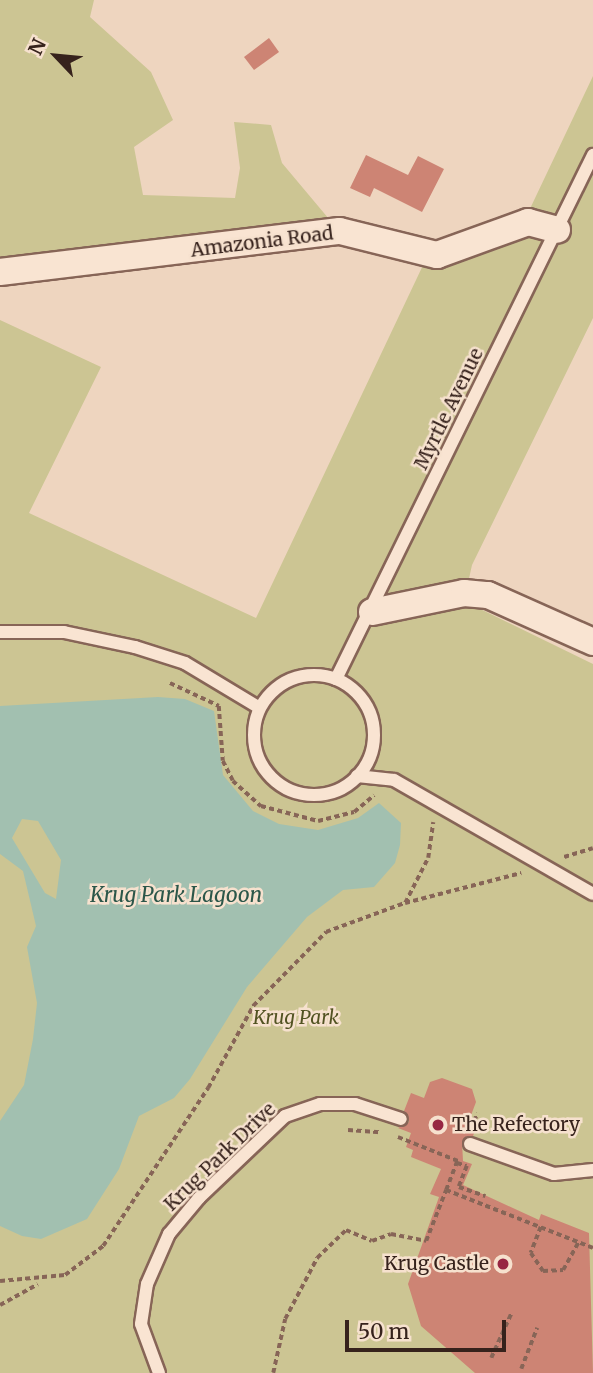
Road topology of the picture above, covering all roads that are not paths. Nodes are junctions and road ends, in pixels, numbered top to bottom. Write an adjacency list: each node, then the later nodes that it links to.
1 (593, 155): 2 (lane, Myrtle Avenue)
2 (557, 230): 3 (street, Amazonia Road); 4 (lane, Myrtle Avenue)
3 (0, 272)
4 (372, 612): 6 (street); 7 (lane, Myrtle Avenue)
5 (0, 632): 8 (lane)
6 (593, 642)
7 (337, 679): 8 (lane); 9 (lane)
8 (260, 708): 9 (lane)
9 (357, 776): 10 (lane)
10 (593, 894)
11 (401, 1119): 14 (lane, Krug Park Drive)
12 (470, 1144): 13 (lane)
13 (593, 1170)
14 (159, 1373)

